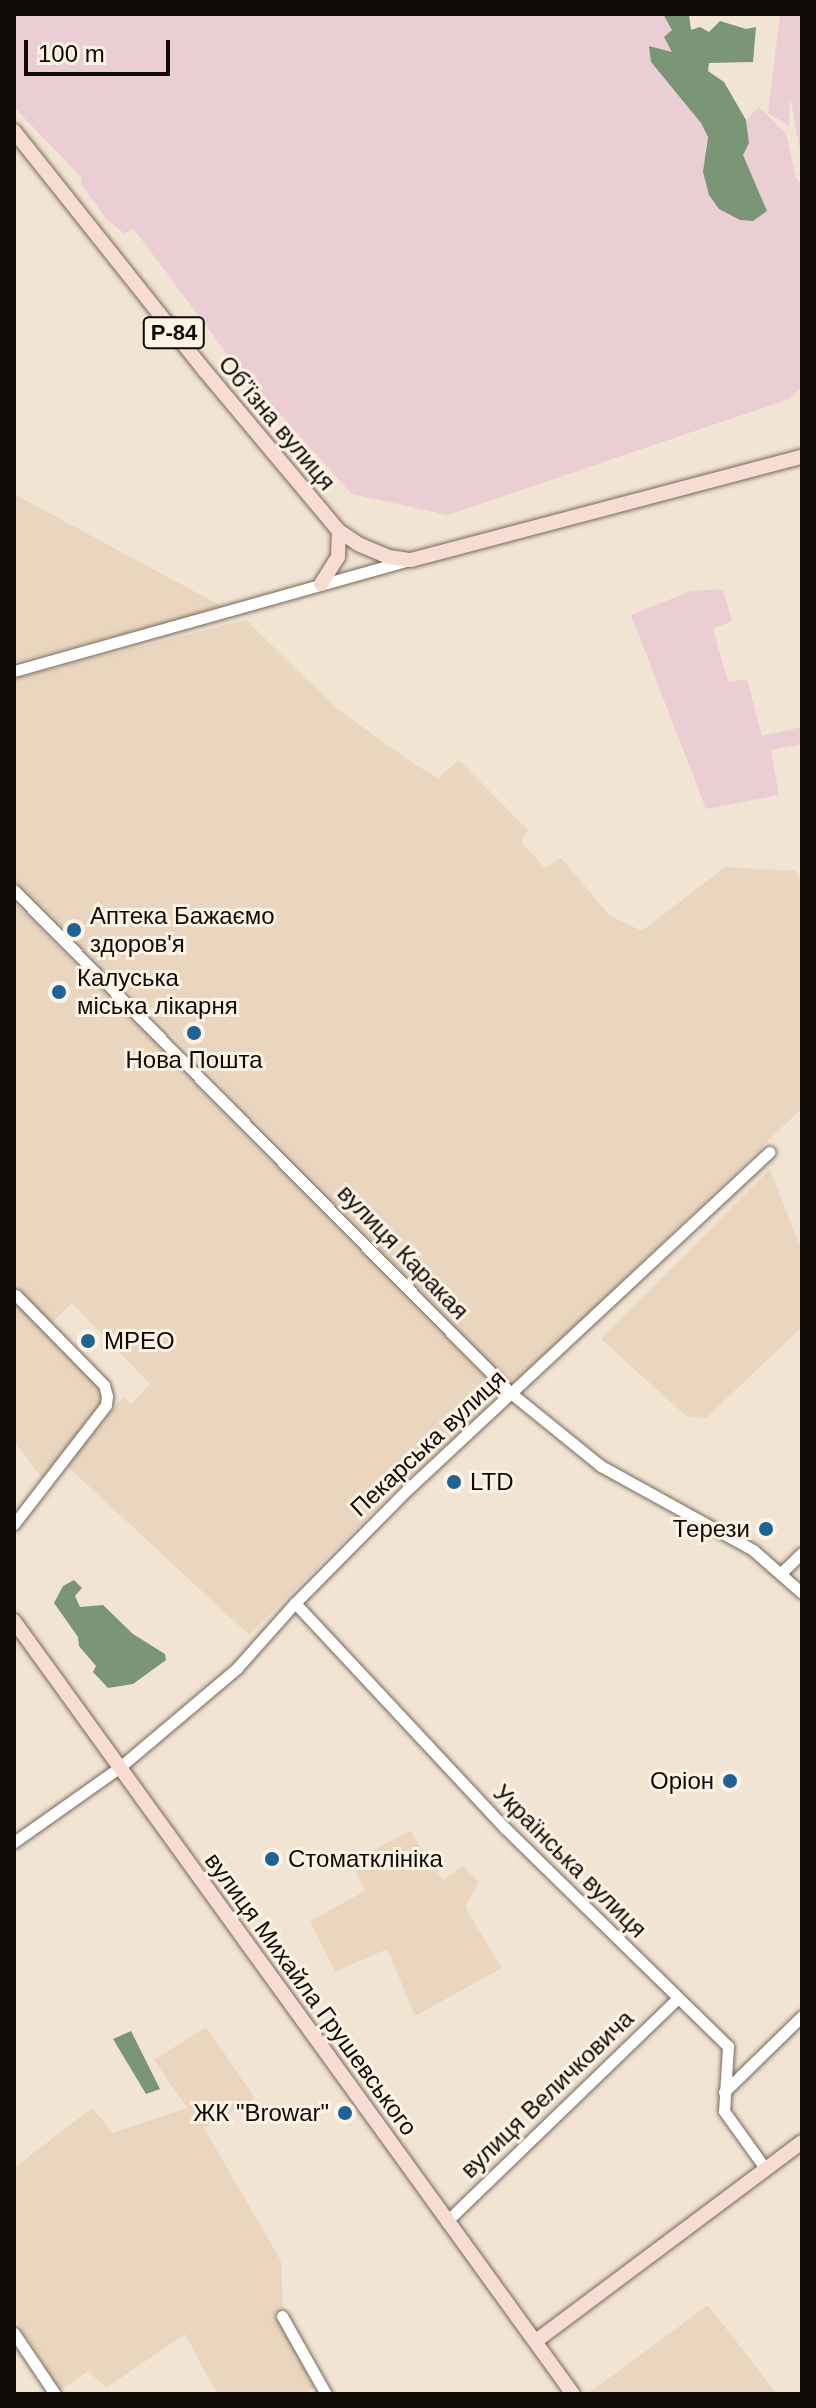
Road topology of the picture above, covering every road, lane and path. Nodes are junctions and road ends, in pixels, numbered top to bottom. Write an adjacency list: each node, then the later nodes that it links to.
1 (14, 131): 3 (main road, Обʼїзна вулиця / Р-84)
2 (802, 457): 4 (main road)
3 (339, 531): 4 (main road, Обʼїзна вулиця / Р-84); 5 (main road)
4 (411, 560): 5 (street)
5 (321, 584): 6 (street)
6 (14, 671)
7 (14, 890): 10 (street, вулиця Каракая)
8 (769, 1152): 10 (street, Пекарська вулиця)
9 (16, 1295): 11 (street)
10 (512, 1394): 13 (street, вулиця Каракая); 15 (street, Пекарська вулиця)
11 (14, 1524)
12 (802, 1553): 13 (street)
13 (781, 1573): 14 (street, вулиця Каракая)
14 (802, 1593)
15 (295, 1603): 17 (street, Пекарська вулиця); 19 (street, Українська вулиця)
16 (14, 1621): 17 (main road, вулиця Михайла Грушевського)
17 (120, 1767): 18 (street, Пекарська вулиця); 24 (main road, вулиця Михайла Грушевського)
18 (14, 1842)
19 (677, 1999): 21 (street, Українська вулиця); 24 (street, вулиця Величковича)
20 (802, 2016): 21 (street)
21 (724, 2092): 23 (street, Українська вулиця)
22 (802, 2142): 23 (main road)
23 (765, 2168): 27 (main road)
24 (448, 2220): 27 (main road, вулиця Михайла Грушевського)
25 (282, 2316): 29 (street)
26 (14, 2333): 28 (street)
27 (536, 2341): 30 (main road, вулиця Михайла Грушевського)
28 (55, 2394)
29 (326, 2394)
30 (573, 2394)

